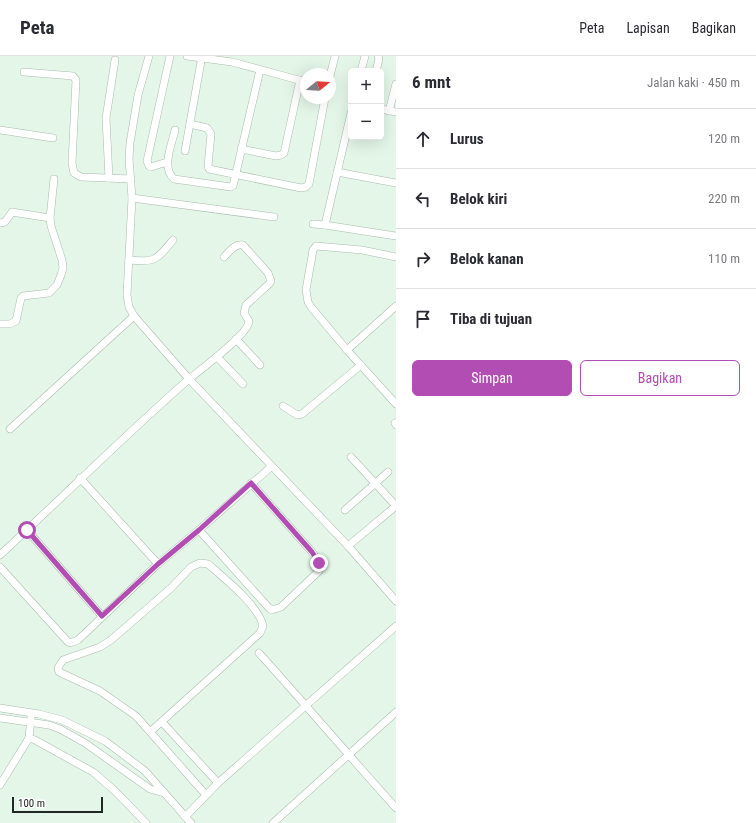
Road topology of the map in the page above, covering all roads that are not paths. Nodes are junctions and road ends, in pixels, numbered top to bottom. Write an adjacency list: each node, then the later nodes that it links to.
1 (150, 56): 31 (lane)
2 (170, 56): 26 (lane)
3 (187, 56): 7 (lane)
4 (335, 56): 9 (lane)
5 (365, 56): 10 (lane)
6 (378, 56): 11 (lane)
7 (202, 57): 12 (lane); 19 (lane)
8 (115, 60): 29 (lane)
9 (332, 68)
10 (362, 68)
11 (377, 68)
12 (260, 70): 14 (lane); 24 (lane)
13 (24, 72): 29 (lane)
14 (300, 80)
15 (396, 84): 18 (lane)
16 (300, 92): 24 (lane)
17 (325, 104): 28 (lane)
18 (393, 112)
19 (190, 124): 25 (lane); 28 (lane)
20 (348, 126): 27 (lane)
21 (0, 130): 23 (lane)
22 (175, 130): 26 (lane)
23 (53, 138)
24 (241, 149): 28 (lane)
25 (185, 151)
26 (167, 162): 28 (lane)
27 (337, 172): 32 (lane); 38 (lane)
28 (236, 174)
29 (109, 178): 31 (lane)
30 (54, 179): 35 (lane)
31 (131, 179): 33 (lane)
32 (396, 183)
33 (132, 198): 34 (lane); 43 (lane)
34 (274, 217)
35 (50, 218): 36 (lane); 46 (lane)
36 (0, 223)
37 (313, 224): 38 (lane)
38 (325, 225): 39 (lane)
39 (396, 236)
40 (172, 240): 43 (lane)
41 (224, 257): 47 (lane)
42 (396, 257): 48 (lane)
43 (129, 260): 45 (lane)
44 (396, 306): 48 (lane)
45 (134, 316): 52 (lane); 56 (lane)
46 (0, 324)
47 (236, 340): 49 (lane); 50 (lane)
48 (347, 350): 51 (lane)
49 (217, 357): 52 (lane); 53 (lane)
50 (260, 365)
51 (361, 365): 54 (lane); 55 (lane)
52 (189, 379): 58 (lane); 60 (lane)
53 (243, 384)
54 (396, 404)
55 (283, 406)
56 (10, 429)
57 (351, 457): 62 (lane)
58 (272, 466): 61 (lane); 67 (lane)
59 (388, 472): 62 (lane)
60 (80, 478): 65 (lane); 69 (lane)
61 (251, 483): 66 (lane); 66 (lane)
62 (375, 483): 63 (lane); 64 (lane)
63 (395, 502): 67 (lane)
64 (345, 510)
65 (27, 530): 68 (lane); 72 (lane)
66 (199, 530): 69 (lane)
67 (348, 546): 71 (lane)
68 (0, 555)
69 (158, 564): 72 (lane)
70 (0, 568): 72 (lane)
71 (396, 601)
72 (102, 616)
73 (396, 626): 75 (lane)
74 (258, 652): 75 (lane)
75 (307, 705): 84 (lane); 85 (lane)
76 (0, 708): 78 (lane)
77 (396, 712): 84 (lane)
78 (32, 713): 80 (lane); 87 (lane)
79 (0, 718): 80 (lane)
80 (30, 722): 83 (lane); 87 (lane)
81 (162, 722): 82 (lane); 82 (lane); 85 (lane)
82 (150, 732): 88 (lane)
83 (29, 738): 86 (lane); 91 (lane)
84 (348, 755): 89 (lane); 93 (lane)
85 (218, 784): 88 (lane)
86 (0, 785)
87 (164, 794): 90 (lane)
88 (206, 795): 90 (lane)
89 (396, 808)
90 (187, 814): 92 (lane)
91 (146, 823)
92 (191, 823)
93 (273, 823)

